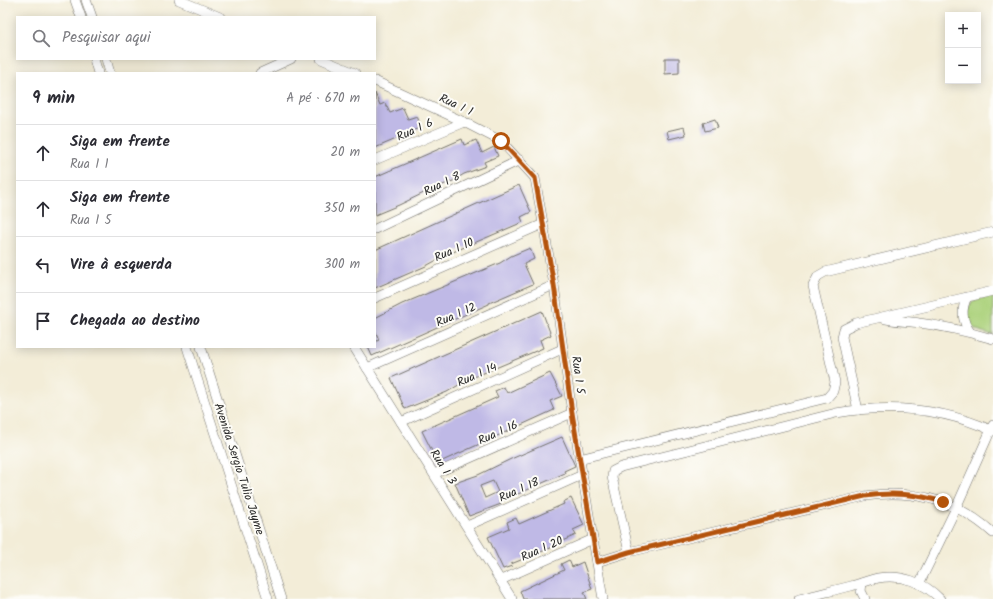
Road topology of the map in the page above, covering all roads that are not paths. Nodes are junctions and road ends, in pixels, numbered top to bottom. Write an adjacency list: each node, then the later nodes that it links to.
1 (75, 0): 4 (street)
2 (86, 0): 5 (street)
3 (178, 0): 6 (street)
4 (81, 16)
5 (92, 16)
6 (218, 16)
7 (94, 60): 11 (street)
8 (106, 60): 12 (street)
9 (288, 60): 13 (street)
10 (323, 60): 14 (street)
11 (98, 72)
12 (110, 72)
13 (262, 72)
14 (353, 72)
15 (378, 85): 16 (street, Rua I 1)
16 (464, 122): 17 (street, Rua I 6); 18 (street, Rua I 1)
17 (376, 160)
18 (520, 160): 19 (street, Rua I 5); 20 (street, Rua I 8)
19 (543, 224): 22 (street, Rua I 5); 25 (street, Rua I 10)
20 (376, 229)
21 (993, 232): 38 (street)
22 (554, 285): 32 (street, Rua I 5); 33 (street, Rua I 12)
23 (993, 291): 24 (street)
24 (967, 297): 26 (street); 27 (street)
25 (376, 298)
26 (881, 318): 27 (street); 34 (street)
27 (970, 332): 28 (street)
28 (993, 339)
29 (187, 348): 50 (street, Avenida Sergio Tulio Jayme)
30 (201, 348): 51 (street, Avenida Sergio Tulio Jayme)
31 (355, 348): 33 (street, Rua I 3)
32 (562, 349): 35 (street, Rua I 5); 36 (street, Rua I 14)
33 (367, 368): 36 (street, Rua I 3)
34 (858, 410): 37 (street); 45 (street)
35 (572, 413): 38 (street, Rua I 5); 39 (street, Rua I 16)
36 (401, 422): 39 (street, Rua I 3)
37 (992, 428): 41 (street)
38 (579, 459): 40 (street, Rua I 5)
39 (434, 474): 42 (street, Rua I 3)
40 (582, 475): 42 (street, Rua I 18); 44 (street, Rua I 5)
41 (956, 508): 43 (street); 45 (street); 49 (street)
42 (467, 526): 47 (street, Rua I 3)
43 (993, 533)
44 (593, 539): 46 (street, Rua I 5); 47 (street, Rua I 20)
45 (629, 552): 46 (street)
46 (597, 562): 53 (street, Rua I 5)
47 (500, 580): 52 (street, Rua I 3)
48 (862, 583): 49 (street); 54 (street); 55 (street)
49 (919, 584): 56 (street)
50 (268, 599)
51 (281, 599)
52 (512, 599)
53 (603, 599)
54 (799, 599)
55 (865, 599)
56 (940, 599)

